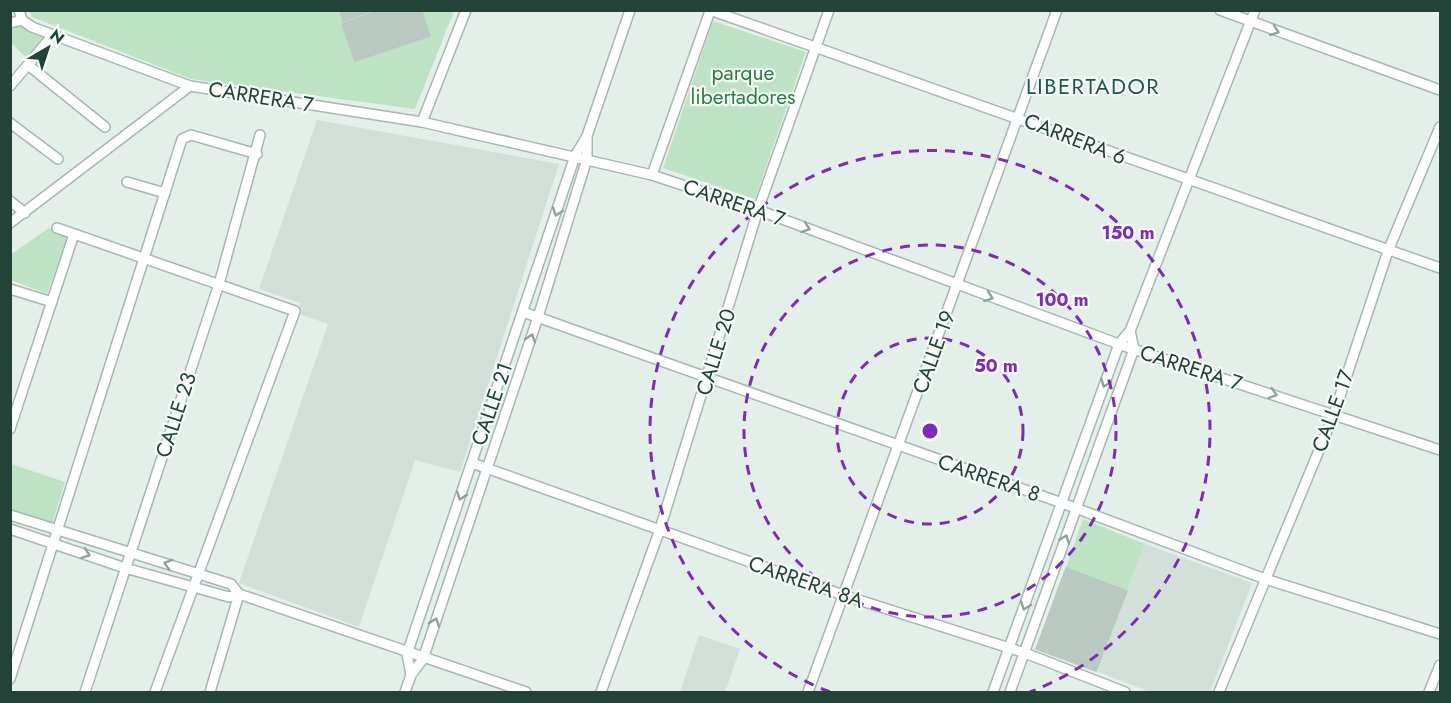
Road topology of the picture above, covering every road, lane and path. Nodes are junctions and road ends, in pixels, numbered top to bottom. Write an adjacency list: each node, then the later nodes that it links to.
1 (466, 10): 18 (street)
2 (630, 10): 23 (street, CALLE 21)
3 (710, 10): 12 (street, CARRERA 6); 28 (street)
4 (829, 10): 12 (street, CALLE 20)
5 (1057, 10): 17 (street, CALLE 19)
6 (1220, 10): 9 (street)
7 (1255, 10): 9 (street)
8 (21, 15): 10 (street); 11 (street, CARRERA 7)
9 (1251, 22): 16 (street, one-way to 16); 29 (street)
10 (10, 23)
11 (52, 36): 13 (street); 15 (street, CARRERA 7)
12 (815, 46): 17 (street, CARRERA 6); 33 (street, CALLE 20)
13 (28, 65): 14 (street); 20 (street)
14 (10, 86)
15 (190, 86): 18 (street, CARRERA 7); 34 (street)
16 (1440, 90)
17 (1017, 117): 29 (street, CARRERA 6); 42 (street, CALLE 19)
18 (422, 122): 25 (street, CARRERA 7)
19 (10, 123): 26 (street)
20 (105, 127)
21 (1440, 127): 38 (street, CALLE 17)
22 (260, 135): 24 (street, CALLE 23)
23 (587, 136): 25 (street, CALLE 21); 27 (street, CALLE 21)
24 (257, 154): 31 (street); 41 (street, CALLE 23)
25 (575, 156): 27 (street, CARRERA 7); 45 (street, CALLE 21, one-way to 45)
26 (57, 159)
27 (587, 159): 28 (street, CARRERA 7); 46 (street, CALLE 21)
28 (652, 175): 33 (street, CARRERA 7)
29 (1187, 181): 38 (street, CARRERA 6); 47 (street)
30 (127, 182): 31 (street)
31 (165, 193): 39 (street)
32 (10, 201): 34 (street)
33 (759, 210): 42 (street, CARRERA 7, one-way to 42); 50 (street, CALLE 20)
34 (25, 213): 35 (street)
35 (10, 223)
36 (57, 228): 37 (street)
37 (74, 234): 39 (street); 44 (street)
38 (1388, 251): 40 (street, CARRERA 6); 51 (street, CALLE 17)
39 (145, 260): 41 (street); 62 (street)
40 (1440, 268)
41 (219, 284): 66 (street, CALLE 23); 68 (street)
42 (958, 285): 48 (street, CARRERA 7, one-way to 48); 55 (street, CALLE 19)
43 (10, 289): 44 (street)
44 (52, 302): 54 (street)
45 (523, 312): 46 (street, CARRERA 8); 57 (street, CALLE 21)
46 (538, 317): 50 (street, CARRERA 8); 58 (street, CALLE 21, one-way to 46)
47 (1130, 331): 48 (street); 49 (street)
48 (1119, 344): 49 (street, CARRERA 7); 52 (street, one-way to 52)
49 (1134, 349): 51 (street, CARRERA 7, one-way to 51); 53 (street)
50 (708, 380): 55 (street, CARRERA 8); 64 (street, CALLE 20)
51 (1334, 414): 56 (street, CARRERA 7); 71 (street, CALLE 17)
52 (1092, 421): 53 (street); 59 (street)
53 (1106, 426): 60 (street)
54 (10, 429)
55 (900, 447): 59 (street, CARRERA 8); 74 (street, CALLE 19)
56 (1440, 450)
57 (472, 464): 58 (street, CARRERA 8A); 78 (street, CALLE 21, one-way to 78)
58 (488, 468): 64 (street, CARRERA 8A); 79 (street, CALLE 21, one-way to 58)
59 (1062, 503): 60 (street, CARRERA 8); 69 (street)
60 (1076, 509): 70 (street, one-way to 60); 71 (street, CARRERA 8)
61 (10, 515): 62 (street)
62 (58, 528): 65 (street); 66 (street)
63 (10, 529): 65 (street)
64 (659, 532): 74 (street, CARRERA 8A); 88 (street, CALLE 20)
65 (54, 543): 67 (street, one-way to 67); 82 (street)
66 (130, 552): 67 (street, CALLE 23); 68 (street, one-way to 66)
67 (125, 568): 72 (street); 83 (street, CALLE 23)
68 (200, 574): 72 (street); 73 (street)
69 (1037, 574): 70 (street); 76 (street, one-way to 76)
70 (1051, 579): 77 (street)
71 (1265, 579): 75 (street, CARRERA 8); 93 (street, CALLE 17)
72 (195, 588): 73 (street); 84 (street)
73 (239, 594): 78 (street); 85 (street)
74 (843, 595): 76 (street, CARRERA 8A); 89 (street, CALLE 19)
75 (1440, 634)
76 (1010, 648): 77 (street, CARRERA 8A); 90 (street)
77 (1025, 653): 91 (street); 92 (street, CARRERA 8A)
78 (407, 654): 79 (street); 81 (street, CALLE 21)
79 (423, 659): 81 (street, CALLE 21); 87 (street)
80 (1440, 665): 94 (street)
81 (411, 675): 86 (street, CALLE 21)
82 (10, 679)
83 (85, 693)
84 (155, 693)
85 (210, 693)
86 (405, 693)
87 (526, 693)
88 (601, 693)
89 (808, 693)
90 (993, 693)
91 (1010, 693)
92 (1125, 693)
93 (1219, 693)
94 (1429, 693)

